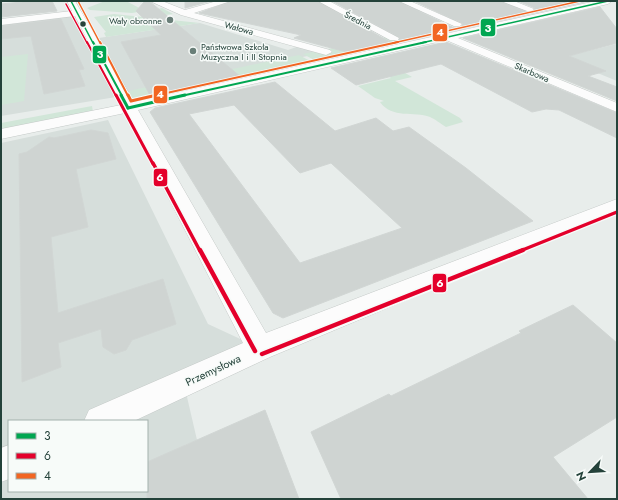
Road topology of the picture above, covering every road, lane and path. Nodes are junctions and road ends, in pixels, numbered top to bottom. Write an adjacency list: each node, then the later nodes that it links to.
1 (71, 1): 11 (street)
2 (154, 1): 12 (street, Wałowa)
3 (228, 1): 12 (street)
4 (322, 1): 17 (street, Średnia)
5 (403, 1): 14 (street)
6 (505, 1): 10 (street)
7 (567, 1): 10 (street)
8 (607, 1): 9 (street); 16 (street)
9 (617, 4)
10 (530, 9): 14 (street)
11 (77, 13): 13 (street); 21 (street)
12 (184, 13): 18 (street, Wałowa)
13 (1, 22)
14 (457, 24): 15 (street)
15 (431, 30): 16 (street, Skarbowa); 17 (street)
16 (447, 37): 20 (street); 23 (street, Skarbowa)
17 (394, 38): 18 (street)
18 (326, 52): 19 (street)
19 (302, 58): 20 (street); 21 (street)
20 (315, 66): 21 (street)
21 (125, 102): 22 (street); 24 (street); 26 (street)
22 (67, 107)
23 (617, 108)
24 (1, 134)
25 (617, 205): 26 (street, Przemysłowa)
26 (260, 348): 27 (street, Przemysłowa)
27 (102, 420)

